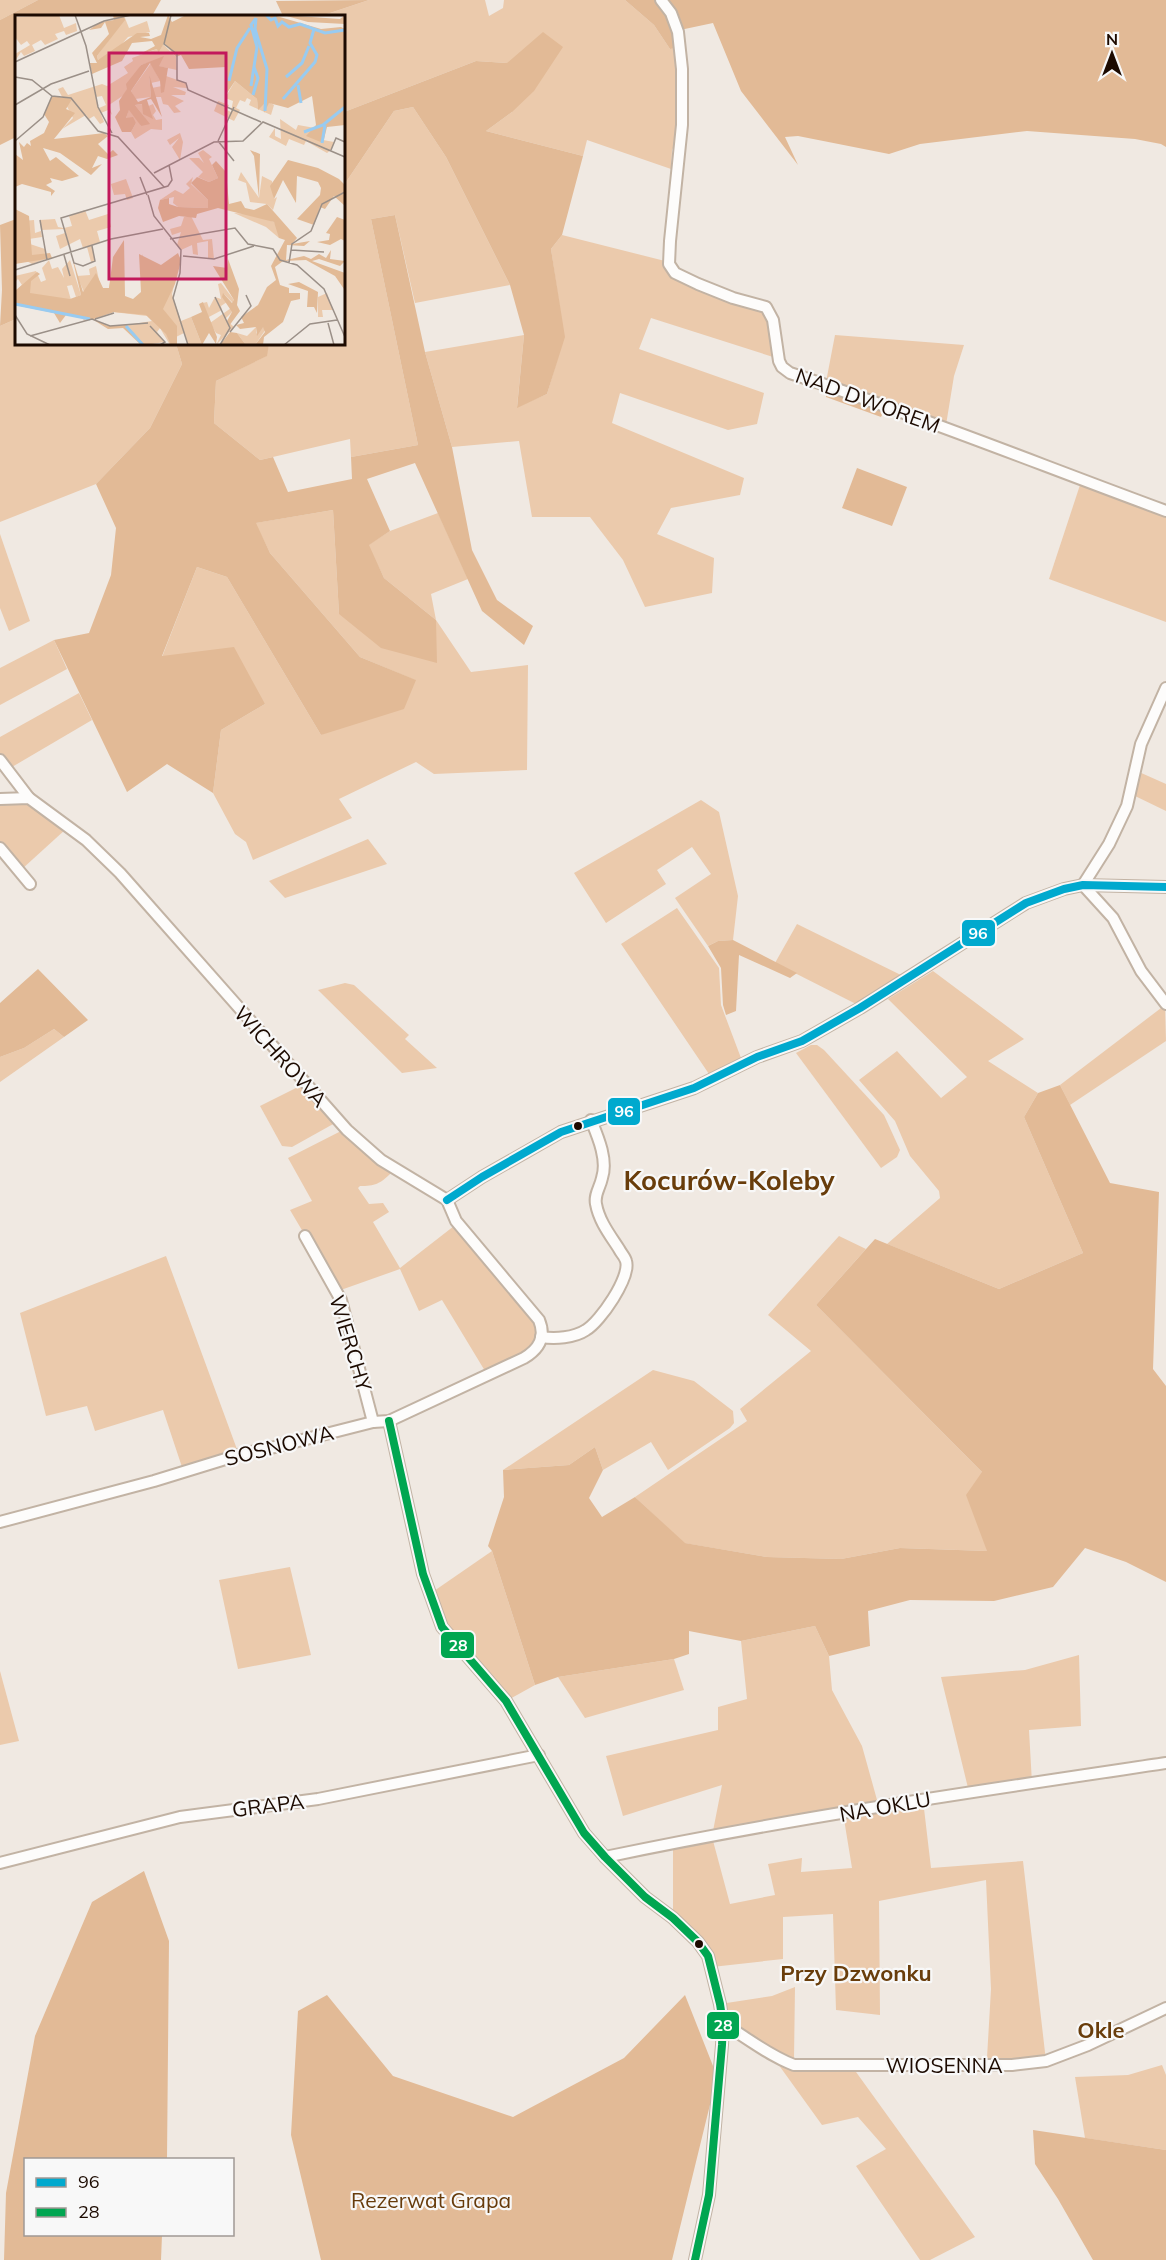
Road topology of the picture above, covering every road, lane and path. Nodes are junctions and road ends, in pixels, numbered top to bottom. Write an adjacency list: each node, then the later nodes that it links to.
1 (661, 0): 2 (street, NAD DWOREM)
2 (1166, 511)
3 (1166, 688): 9 (street)
4 (0, 760): 5 (street, WICHROWA)
5 (29, 798): 6 (street); 13 (street, WICHROWA)
6 (0, 799)
7 (0, 848): 8 (street)
8 (30, 884)
9 (1083, 885): 10 (street); 11 (street); 12 (street)
10 (1166, 887)
11 (1166, 1004)
12 (591, 1120): 13 (street); 15 (street)
13 (447, 1200): 15 (street)
14 (305, 1236): 17 (street, WIERCHY)
15 (541, 1337): 16 (street, SOSNOWA)
16 (388, 1421): 17 (street, SOSNOWA); 19 (street)
17 (373, 1422): 18 (street, SOSNOWA)
18 (0, 1522)
19 (538, 1755): 21 (street); 22 (street, GRAPA)
20 (1166, 1763): 21 (street, NA OKLU)
21 (605, 1857): 24 (street)
22 (0, 1863)
23 (1166, 2008): 24 (street, WIOSENNA)
24 (723, 2024): 25 (street)
25 (695, 2260)

